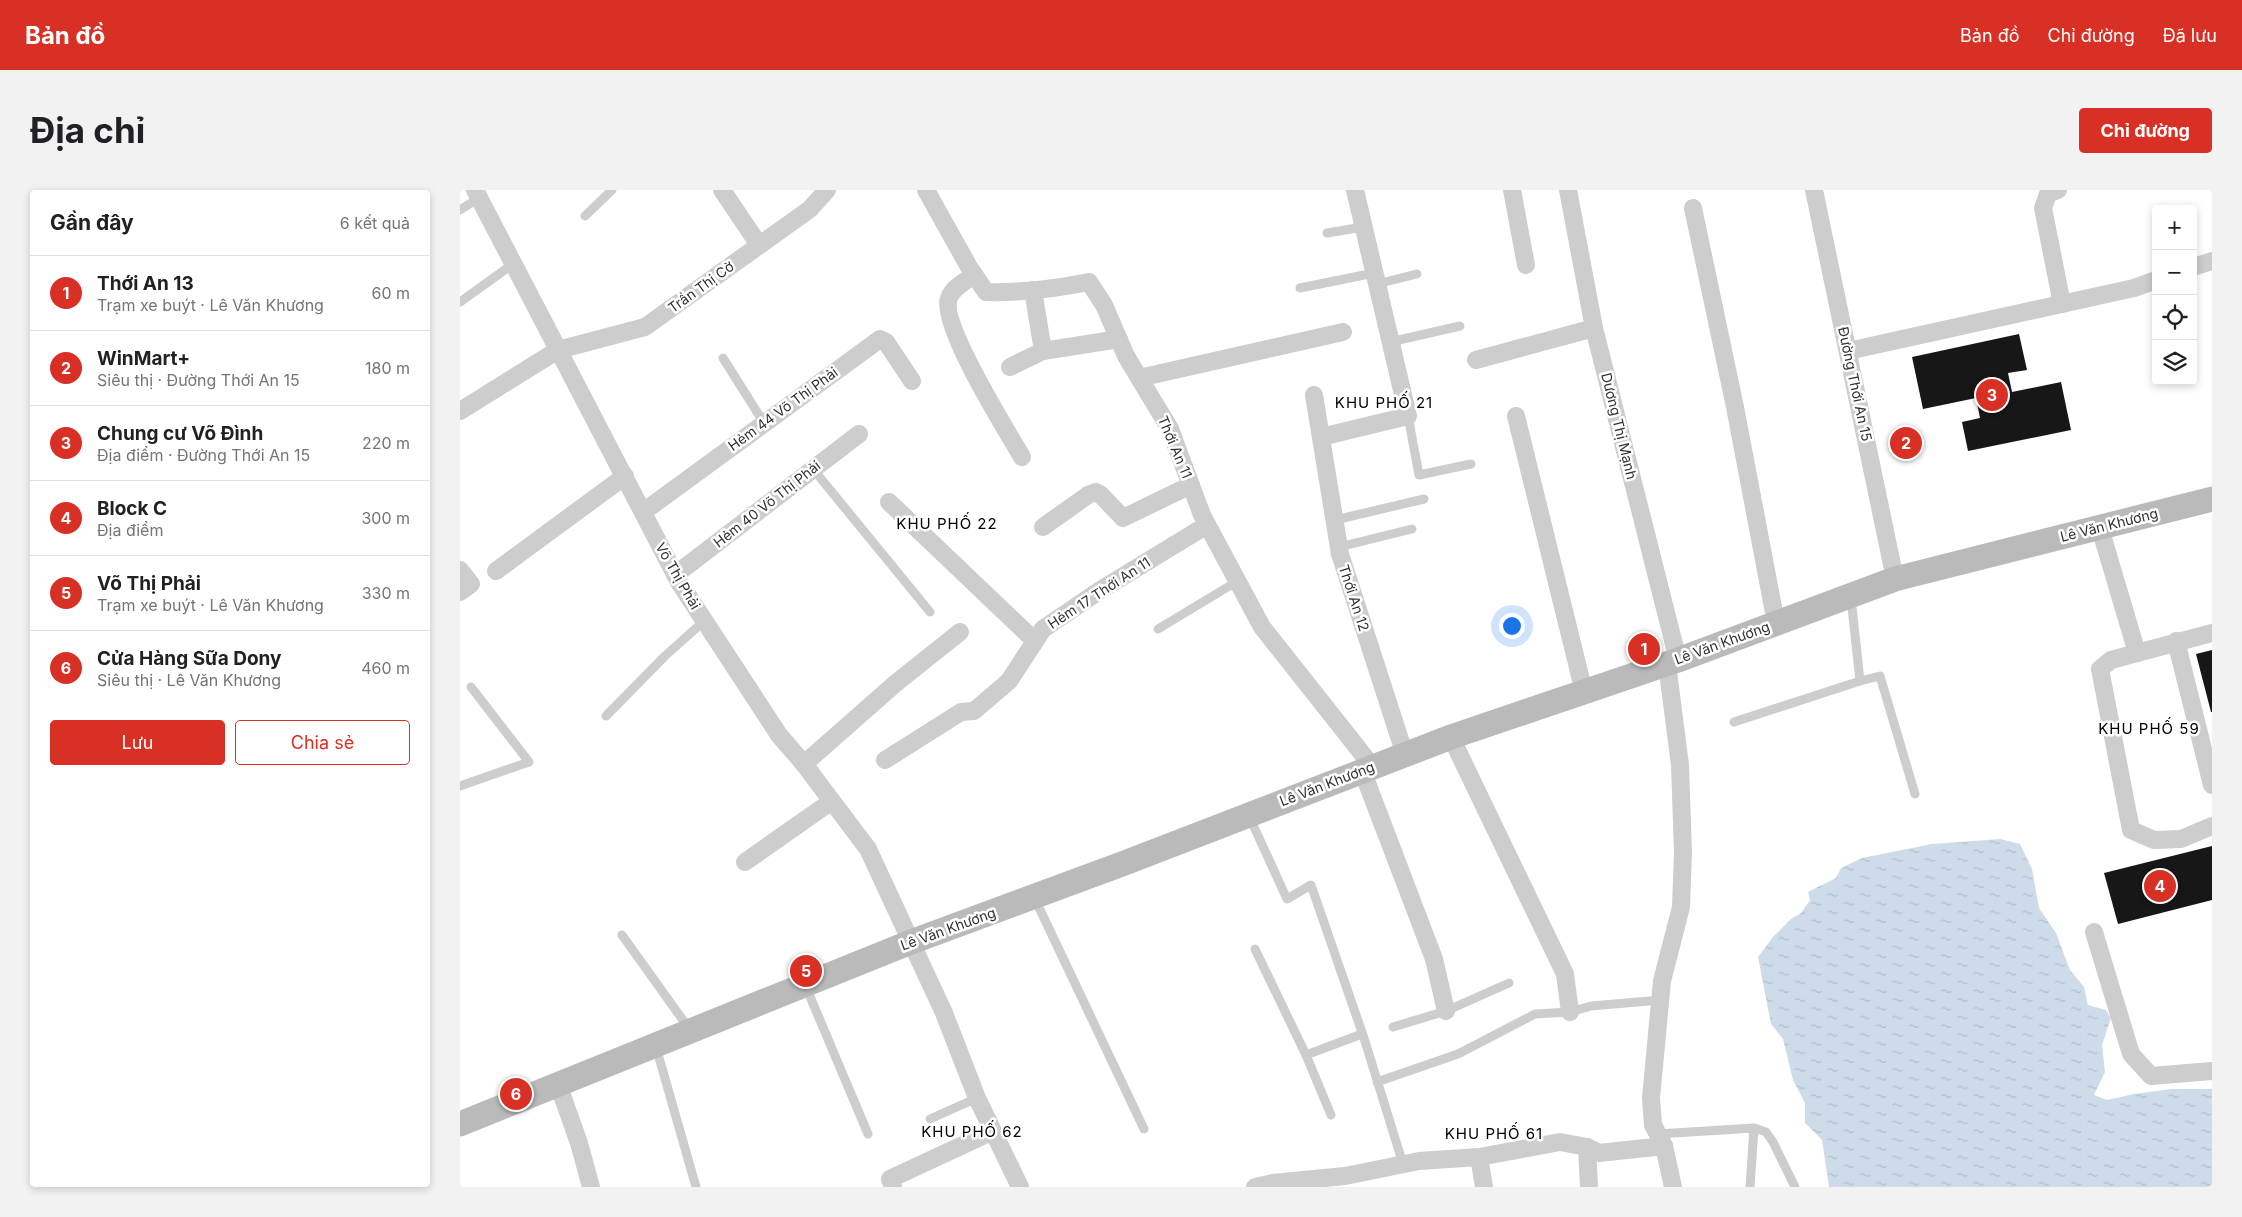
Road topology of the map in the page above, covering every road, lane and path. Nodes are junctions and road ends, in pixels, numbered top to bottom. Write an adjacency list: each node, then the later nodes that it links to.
1 (612, 190): 13 (lane)
2 (722, 190): 16 (street)
3 (827, 190): 16 (street, Trần Thị Cờ)
4 (926, 190): 22 (street, Thới An 11)
5 (1355, 190): 14 (street)
6 (1512, 190): 19 (street)
7 (1568, 190): 30 (street, Dương Thị Mạnh)
8 (1814, 190): 36 (street, Đường Thới An 15)
9 (2058, 190): 28 (street)
10 (477, 194): 12 (lane); 18 (street, Võ Thị Phải)
11 (1694, 208): 73 (street)
12 (460, 210)
13 (586, 216)
14 (1363, 226): 15 (lane); 23 (street)
15 (1326, 233)
16 (759, 245): 34 (street, Trần Thị Cờ)
17 (2212, 261): 20 (street)
18 (513, 264): 27 (lane); 34 (street, Võ Thị Phải)
19 (1526, 265)
20 (2197, 266)
21 (1417, 274): 23 (lane)
22 (974, 275): 26 (street, Thới An 11); 49 (street)
23 (1376, 279): 25 (lane); 33 (street)
24 (2152, 281): 28 (street)
25 (1300, 288)
26 (1033, 290): 32 (street, Thới An 11); 35 (street)
27 (460, 302)
28 (2062, 304): 36 (street)
29 (1460, 326): 33 (lane)
30 (1594, 328): 38 (street); 80 (street, Dương Thị Mạnh)
31 (1343, 332): 40 (street)
32 (1119, 340): 35 (street); 40 (street, Thới An 11)
33 (1390, 342): 44 (street)
34 (558, 350): 43 (street, Trần Thị Cờ); 52 (street, Võ Thị Phải)
35 (1043, 351): 39 (street)
36 (1848, 351): 67 (street, Đường Thới An 15)
37 (723, 358): 46 (lane)
38 (1476, 360)
39 (1010, 367)
40 (1139, 378): 53 (street, Thới An 11)
41 (912, 381): 46 (street, Hẻm 44 Võ Thị Phải)
42 (1314, 395): 48 (street, Thới An 12)
43 (460, 411)
44 (1408, 416): 48 (street); 50 (lane)
45 (1516, 416): 83 (street)
46 (764, 423): 57 (street, Hẻm 44 Võ Thị Phải)
47 (859, 434): 51 (street, Hẻm 40 Võ Thị Phải)
48 (1321, 437): 58 (street, Thới An 12)
49 (1022, 457)
50 (1471, 464)
51 (813, 469): 66 (street, Hẻm 40 Võ Thị Phải); 71 (lane)
52 (625, 476): 57 (street, Võ Thị Phải); 65 (street)
53 (1191, 485): 59 (street, Thới An 11); 60 (street)
54 (1424, 499): 58 (lane)
55 (2212, 499): 61 (main road, Lê Văn Khương)
56 (889, 502): 77 (street)
57 (643, 512): 66 (street, Võ Thị Phải)
58 (1335, 520): 63 (street, Thới An 12)
59 (1207, 525): 68 (street, Thới An 11); 77 (street, Hẻm 17 Thới An 11)
60 (1043, 527)
61 (2100, 528): 67 (main road, Lê Văn Khương); 79 (street)
62 (1412, 529): 63 (lane)
63 (1339, 547): 87 (street, Thới An 12)
64 (460, 570): 69 (street)
65 (496, 571)
66 (675, 575): 72 (street, Võ Thị Phải)
67 (1895, 579): 70 (main road, Lê Văn Khương)
68 (1236, 582): 74 (lane); 90 (street, Thới An 11)
69 (460, 592)
70 (1851, 595): 73 (main road, Lê Văn Khương); 81 (lane)
71 (930, 612)
72 (704, 621): 84 (lane); 89 (street, Võ Thị Phải)
73 (1776, 623): 80 (main road, Lê Văn Khương)
74 (1158, 629)
75 (960, 632): 89 (street)
76 (2212, 633): 78 (street)
77 (1035, 641): 88 (street, Hẻm 17 Thới An 11)
78 (2176, 641): 79 (street); 91 (street)
79 (2137, 653): 96 (street)
80 (1672, 662): 83 (main road, Lê Văn Khương); 105 (street, Dương Thị Mạnh)
81 (1860, 681): 85 (lane); 93 (lane)
82 (471, 687): 92 (lane)
83 (1584, 692): 86 (main road, Lê Văn Khương)
84 (606, 716)
85 (1734, 722)
86 (1451, 737): 87 (main road, Lê Văn Khương); 107 (street)
87 (1405, 755): 90 (main road, Lê Văn Khương)
88 (885, 760)
89 (804, 764): 94 (street, Võ Thị Phải)
90 (1367, 768): 95 (main road, Lê Văn Khương); 106 (street, Thới An 11)
91 (2212, 785)
92 (460, 786)
93 (1915, 794)
94 (832, 801): 97 (street); 101 (street, Võ Thị Phải)
95 (1248, 815): 98 (main road, Lê Văn Khương); 110 (lane)
96 (2212, 826)
97 (745, 862)
98 (1034, 897): 101 (main road, Lê Văn Khương); 120 (lane)
99 (2094, 932): 113 (street)
100 (622, 935): 109 (lane)
101 (911, 942): 104 (main road, Lê Văn Khương); 116 (street, Võ Thị Phải)
102 (1255, 949): 112 (lane)
103 (1509, 983): 106 (lane)
104 (805, 985): 109 (main road, Lê Văn Khương); 123 (lane)
105 (1661, 1000): 107 (lane); 124 (street, Dương Thị Mạnh)
106 (1446, 1011): 108 (lane)
107 (1570, 1012): 114 (lane)
108 (1393, 1027)
109 (691, 1030): 111 (main road, Lê Văn Khương)
110 (1362, 1034): 112 (lane); 114 (lane)
111 (655, 1045): 115 (main road, Lê Văn Khương); 129 (lane)
112 (1306, 1055): 117 (lane)
113 (2212, 1071)
114 (1377, 1082): 127 (lane)
115 (558, 1084): 119 (main road, Lê Văn Khương); 128 (street)
116 (977, 1098): 118 (lane); 122 (street, Võ Thị Phải)
117 (1331, 1115)
118 (930, 1119)
119 (460, 1124)
120 (1144, 1128)
121 (1754, 1128): 124 (lane); 136 (lane); 137 (lane)
122 (993, 1131): 130 (street); 131 (street, Võ Thị Phải)
123 (868, 1134)
124 (1661, 1140): 125 (street); 135 (street, Dương Thị Mạnh)
125 (1587, 1147): 126 (street); 134 (street)
126 (1478, 1157): 127 (street); 133 (street)
127 (1403, 1164): 132 (street)
128 (591, 1187)
129 (696, 1187)
130 (893, 1187)
131 (1020, 1187)
132 (1255, 1187)
133 (1484, 1187)
134 (1589, 1187)
135 (1673, 1187)
136 (1750, 1187)
137 (1795, 1187)

